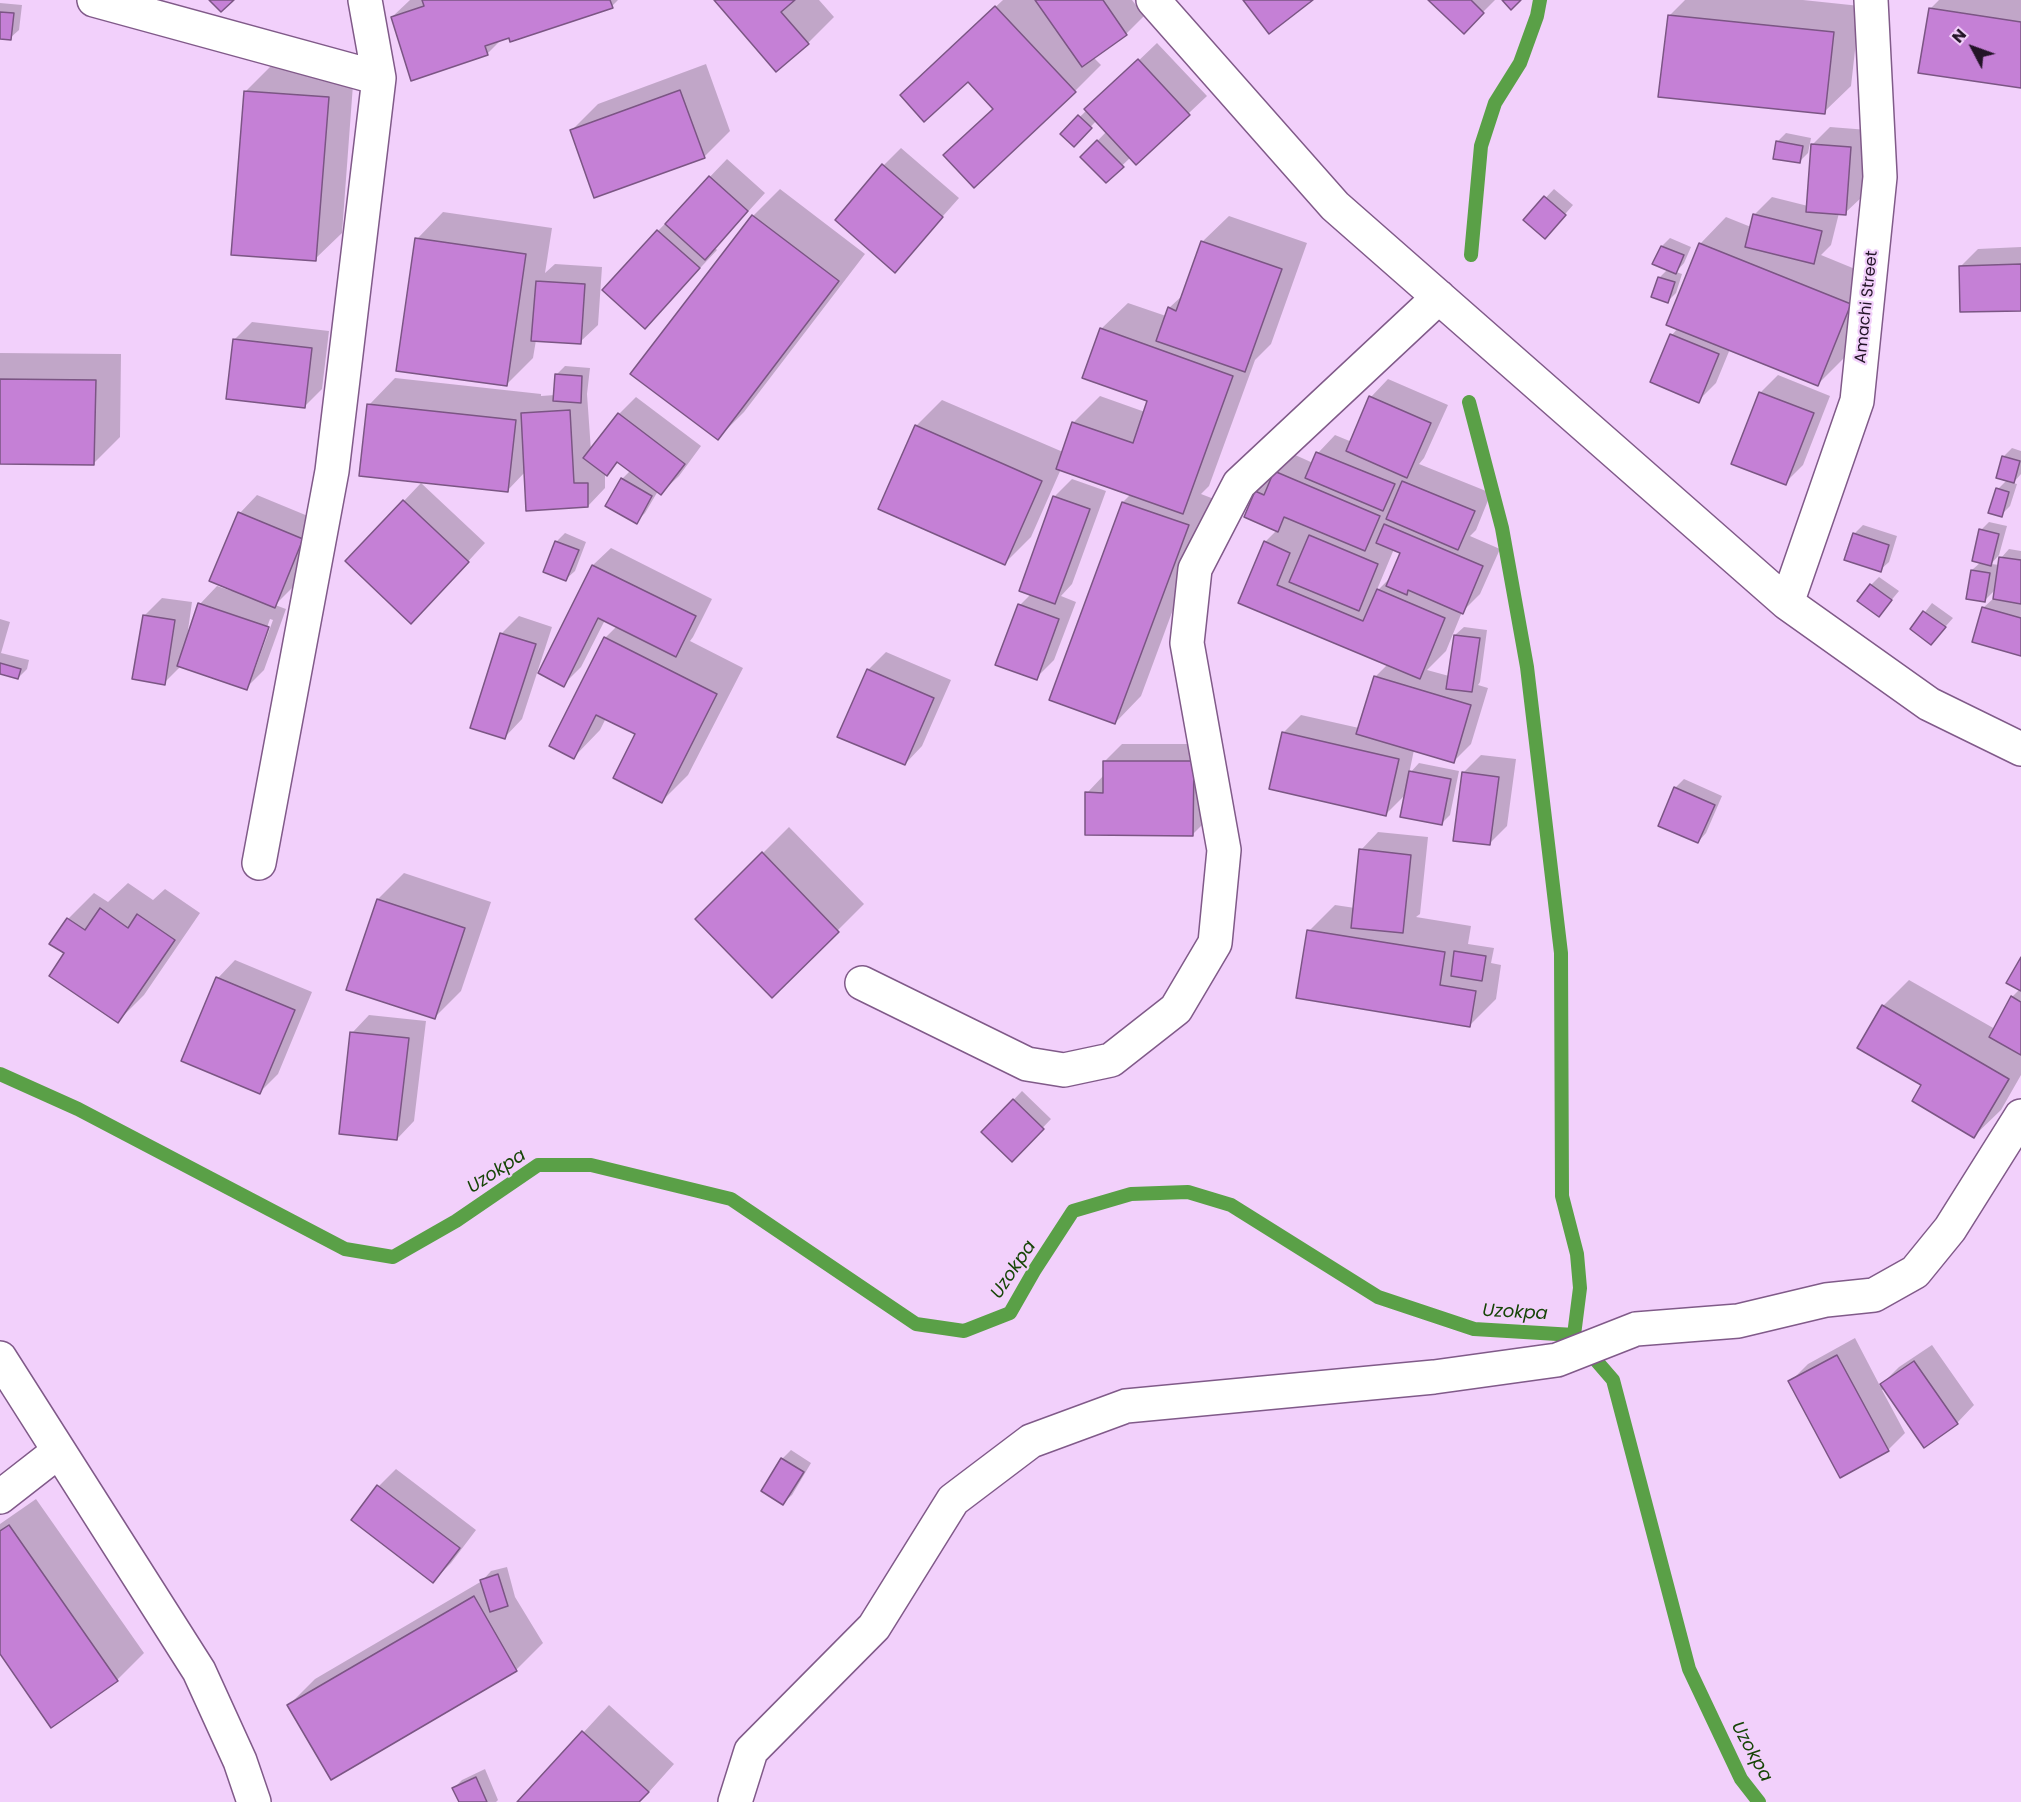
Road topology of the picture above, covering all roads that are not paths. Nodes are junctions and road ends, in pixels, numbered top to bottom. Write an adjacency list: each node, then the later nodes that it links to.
1 (94, 0): 5 (street)
2 (365, 0): 5 (street)
3 (1153, 0): 6 (street)
4 (1872, 0): 7 (street, Amachi Street)
5 (379, 78): 9 (street)
6 (1439, 297): 7 (street); 10 (street)
7 (1787, 603): 8 (street)
8 (2021, 749)
9 (259, 863)
10 (862, 983)
11 (2021, 1116): 16 (street)
12 (0, 1358): 13 (street)
13 (59, 1451): 14 (street); 15 (street)
14 (0, 1497)
15 (254, 1802)
16 (735, 1802)

